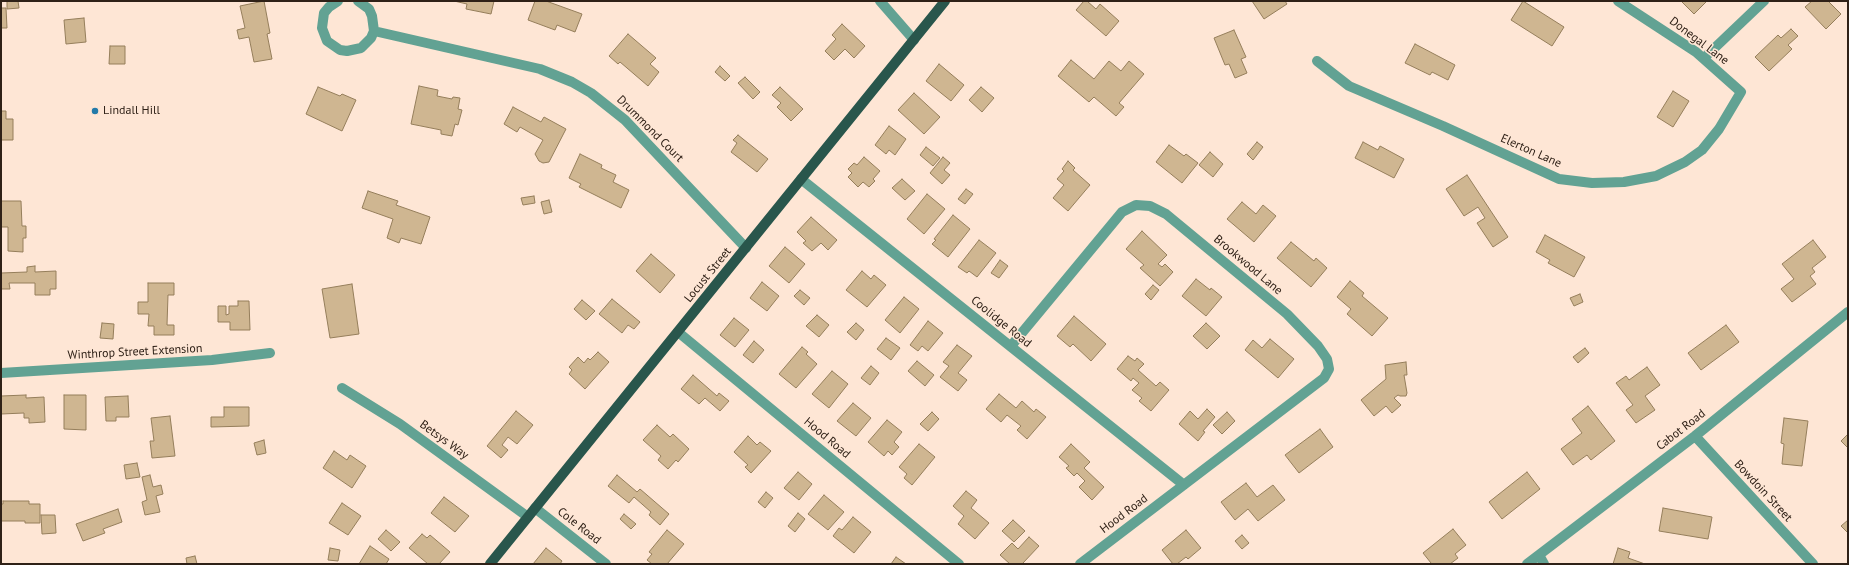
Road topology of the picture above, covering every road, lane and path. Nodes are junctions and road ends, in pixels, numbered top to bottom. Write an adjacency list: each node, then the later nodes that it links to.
1 (338, 1): 7 (street)
2 (358, 1): 7 (street)
3 (880, 1): 8 (street)
4 (945, 1): 8 (main road, Locust Street)
5 (1618, 1): 9 (street, Donegal Lane)
6 (1764, 1): 9 (street)
7 (374, 31): 13 (street, Drummond Court)
8 (914, 40): 12 (main road, Locust Street)
9 (1704, 58): 11 (street, Donegal Lane)
10 (1317, 61): 11 (street, Elerton Lane)
11 (1741, 92)
12 (802, 179): 13 (main road, Locust Street); 16 (street, Coolidge Road)
13 (746, 248): 15 (main road, Locust Street)
14 (1848, 312): 20 (street, Cabot Road)
15 (678, 332): 22 (main road, Locust Street); 27 (street, Hood Road)
16 (1010, 346): 21 (street, Coolidge Road); 21 (street, Brookwood Lane)
17 (270, 353): 18 (street, Winthrop Street Extension)
18 (1, 373)
19 (342, 388): 23 (street, Betsys Way)
20 (1695, 436): 24 (street, Cabot Road); 31 (street, Bowdoin Street)
21 (1184, 485): 28 (street, Hood Road)
22 (535, 508): 23 (main road, Locust Street); 26 (street, Cole Road)
23 (528, 517): 25 (main road, Locust Street)
24 (1538, 555): 29 (street, Cabot Road); 30 (street)
25 (490, 564)
26 (606, 564)
27 (960, 564)
28 (1080, 564)
29 (1527, 564)
30 (1544, 564)
31 (1813, 564)

